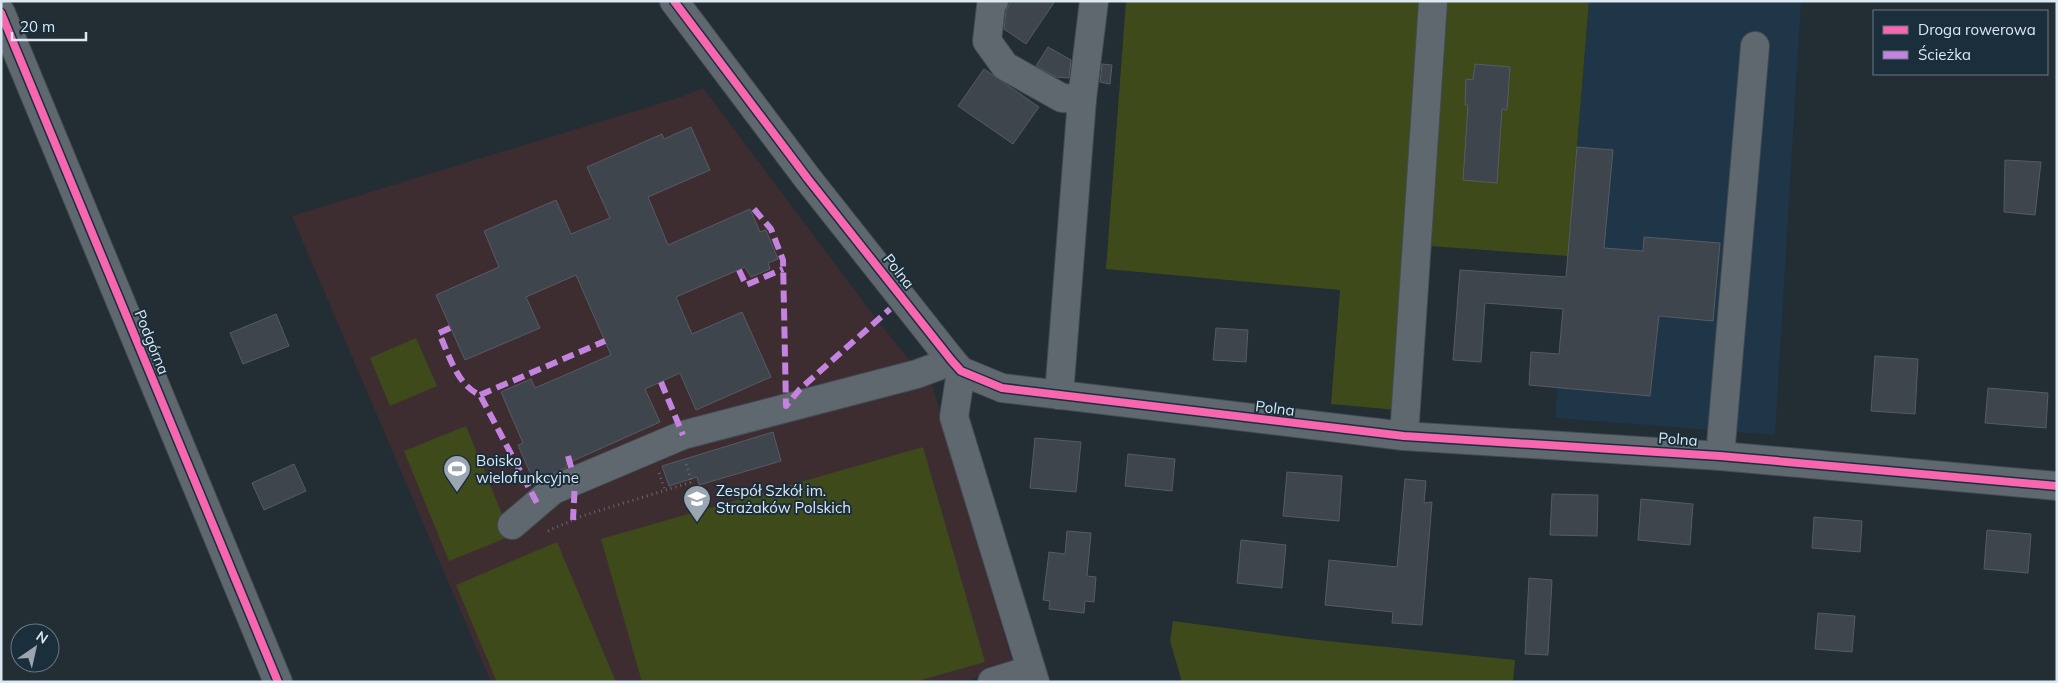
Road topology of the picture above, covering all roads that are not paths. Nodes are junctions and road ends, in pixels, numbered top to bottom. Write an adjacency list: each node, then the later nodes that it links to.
1 (674, 1): 8 (street, Polna)
2 (994, 1): 7 (street)
3 (1094, 1): 7 (street)
4 (1433, 1): 10 (street)
5 (1, 13): 15 (street, Podgórna)
6 (1755, 46): 11 (street)
7 (1082, 99): 9 (street)
8 (956, 366): 9 (street, Polna); 13 (street); 14 (street)
9 (1059, 396): 10 (street, Polna)
10 (1404, 436): 11 (street, Polna)
11 (1720, 456): 12 (street, Polna)
12 (2057, 486)
13 (512, 525)
14 (1033, 676): 16 (street)
15 (278, 682)
16 (992, 682)

